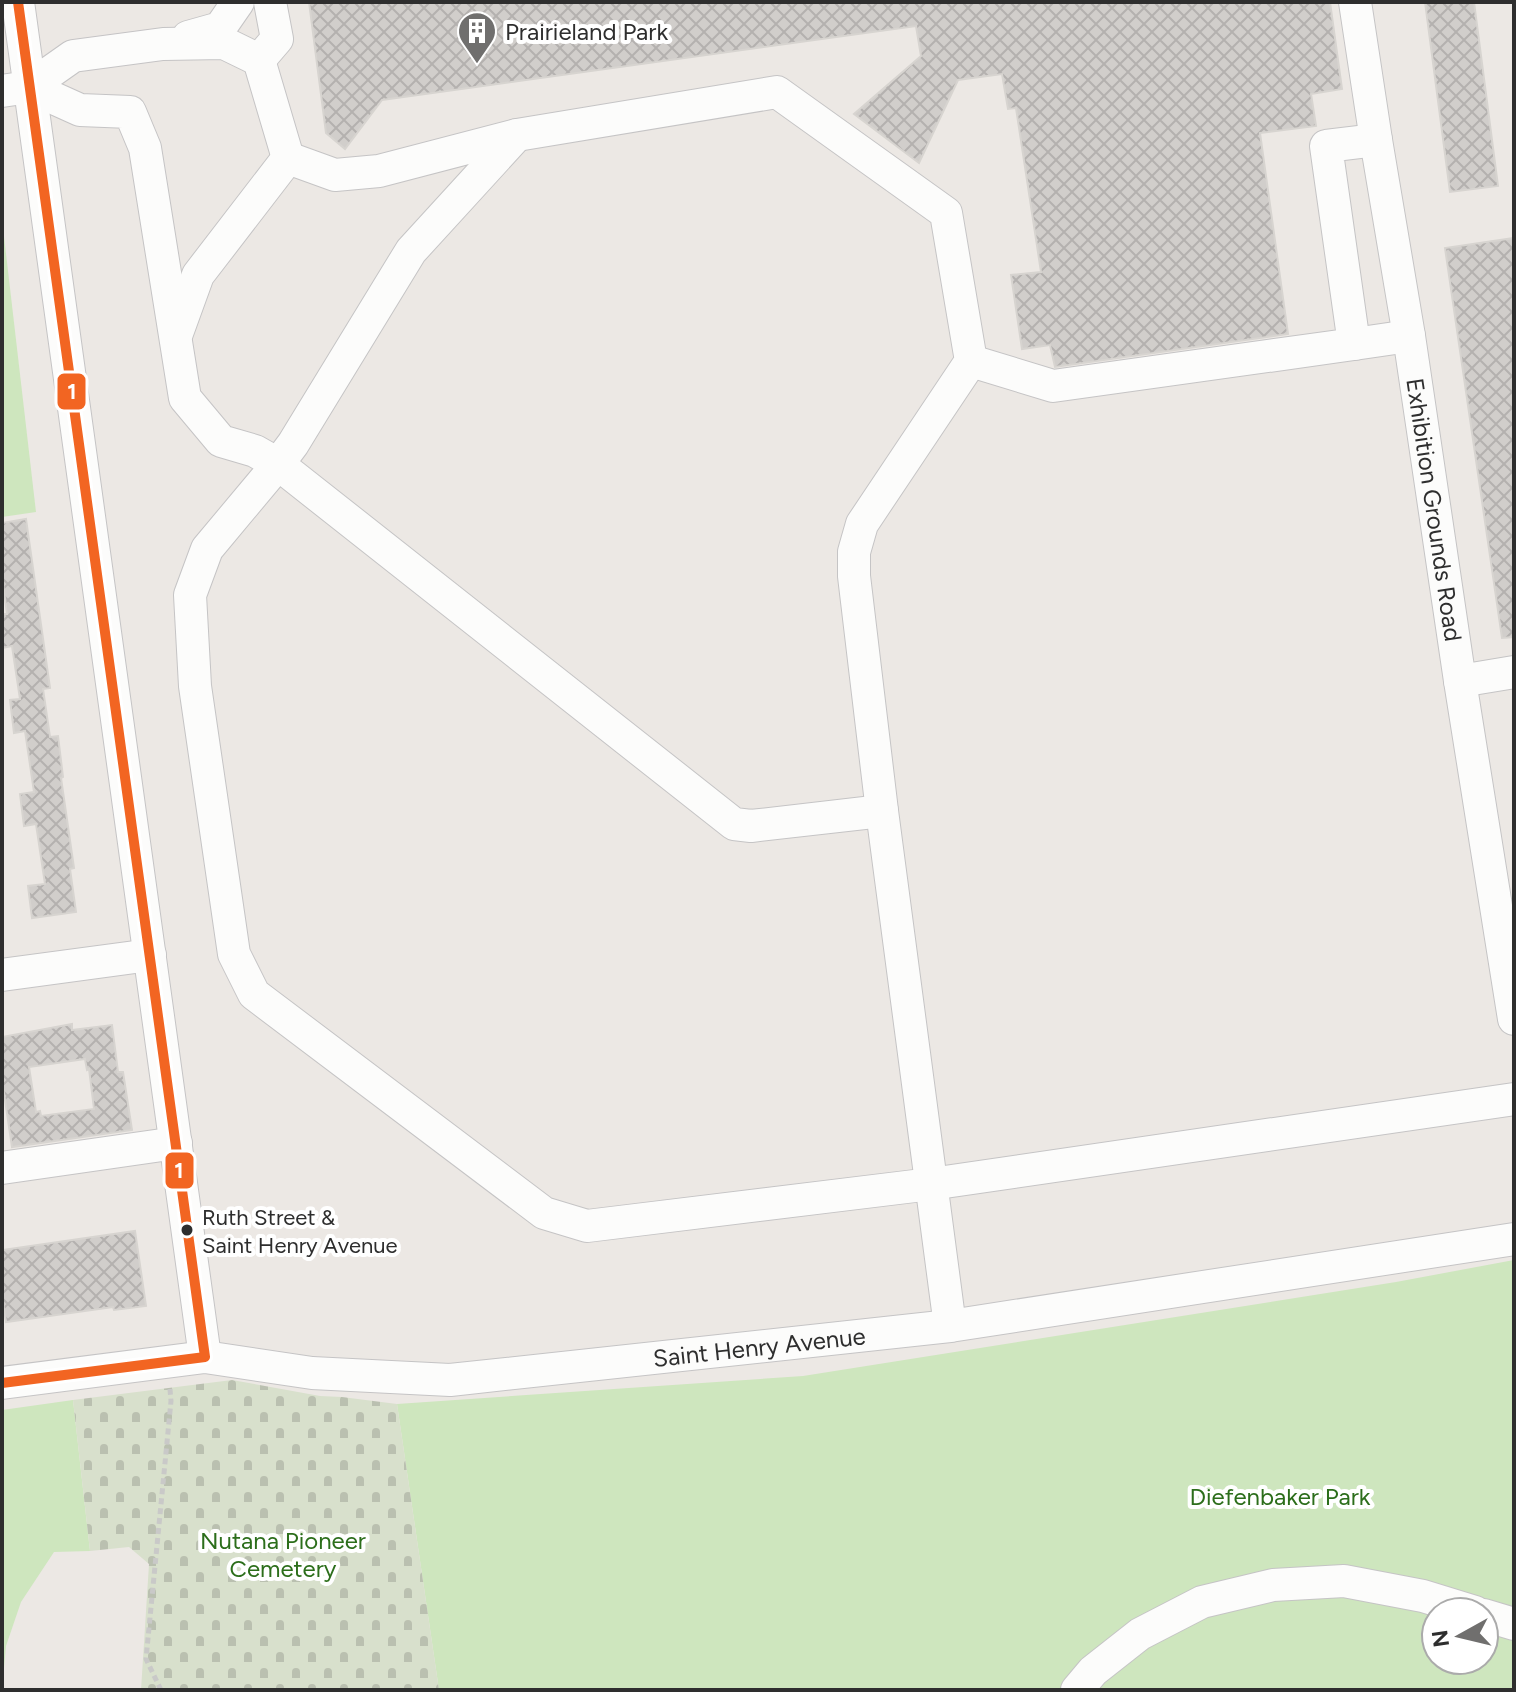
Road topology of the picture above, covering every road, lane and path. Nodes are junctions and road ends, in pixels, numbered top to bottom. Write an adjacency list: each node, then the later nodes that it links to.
1 (18, 2): 7 (street)
2 (238, 2): 5 (street)
3 (270, 2): 6 (street)
4 (1355, 2): 9 (street, Exhibition Grounds Road)
5 (163, 44): 6 (street); 7 (street)
6 (259, 60): 10 (street)
7 (15, 89): 11 (street); 19 (street)
8 (517, 135): 10 (street); 14 (street); 15 (street)
9 (1376, 140): 12 (street, Exhibition Grounds Road); 13 (street)
10 (288, 158): 11 (street)
11 (175, 336): 15 (street)
12 (1409, 336): 13 (street); 17 (street, Exhibition Grounds Road)
13 (1354, 344): 14 (street)
14 (971, 361): 18 (street)
15 (278, 464): 18 (street); 25 (street)
16 (1514, 672): 17 (street)
17 (1460, 681): 21 (street, Exhibition Grounds Road)
18 (882, 811): 25 (street)
19 (150, 955): 20 (street); 23 (street)
20 (2, 975)
21 (1514, 1019)
22 (1514, 1099): 25 (street)
23 (176, 1143): 24 (street); 28 (street)
24 (2, 1168)
25 (931, 1184): 27 (street)
26 (1514, 1239): 27 (street, Saint Henry Avenue)
27 (950, 1326): 28 (street, Saint Henry Avenue)
28 (205, 1357): 29 (street, Saint Henry Avenue)
29 (168, 1360): 30 (street, Saint Henry Avenue); 32 (path)
30 (2, 1383)
31 (1423, 1596): 33 (street)
32 (161, 1690)
33 (1077, 1690)

